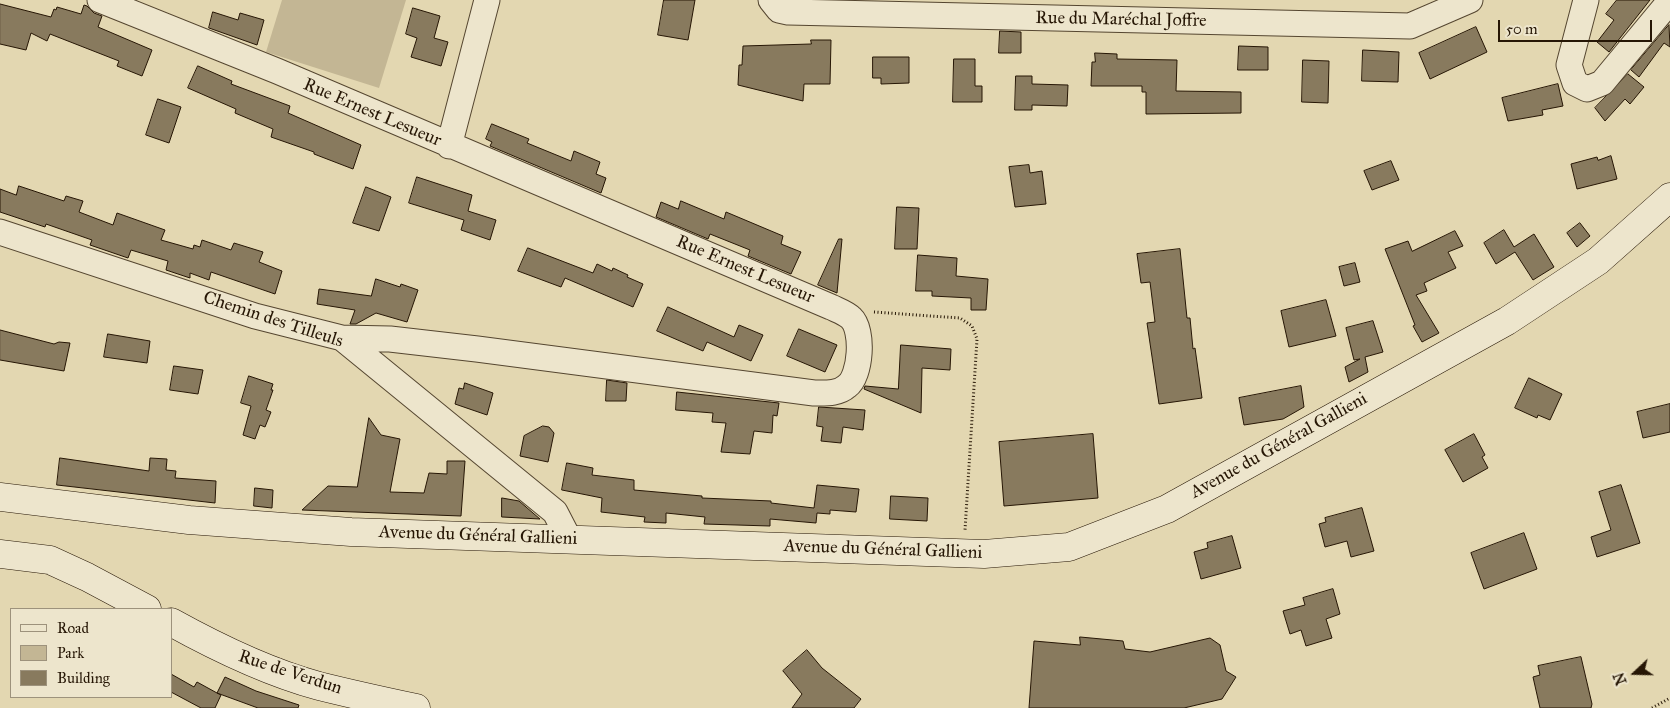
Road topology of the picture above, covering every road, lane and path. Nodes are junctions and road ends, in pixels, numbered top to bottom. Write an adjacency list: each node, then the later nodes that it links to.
1 (100, 0): 9 (street, Rue Ernest Lesueur)
2 (487, 0): 9 (street)
3 (771, 0): 7 (street, Rue du Maréchal Joffre)
4 (1470, 0): 8 (street, Rue du Maréchal Joffre)
5 (1586, 0): 6 (street)
6 (1670, 0)
7 (1016, 9): 8 (street, Rue du Maréchal Joffre)
8 (1247, 11)
9 (449, 146): 12 (street, Rue Ernest Lesueur)
10 (1669, 199): 16 (street, Avenue du Général Gallieni)
11 (0, 232): 13 (street, Chemin des Tilleuls)
12 (856, 325): 13 (street); 16 (path)
13 (342, 338): 15 (street, Chemin des Tilleuls)
14 (0, 497): 15 (street, Avenue du Général Gallieni)
15 (569, 539): 16 (street, Avenue du Général Gallieni)
16 (964, 553)
17 (0, 554): 18 (street)
18 (145, 608)
19 (172, 623): 21 (street, Rue de Verdun)
20 (1670, 698): 22 (path)
21 (416, 708)
22 (1652, 708)

